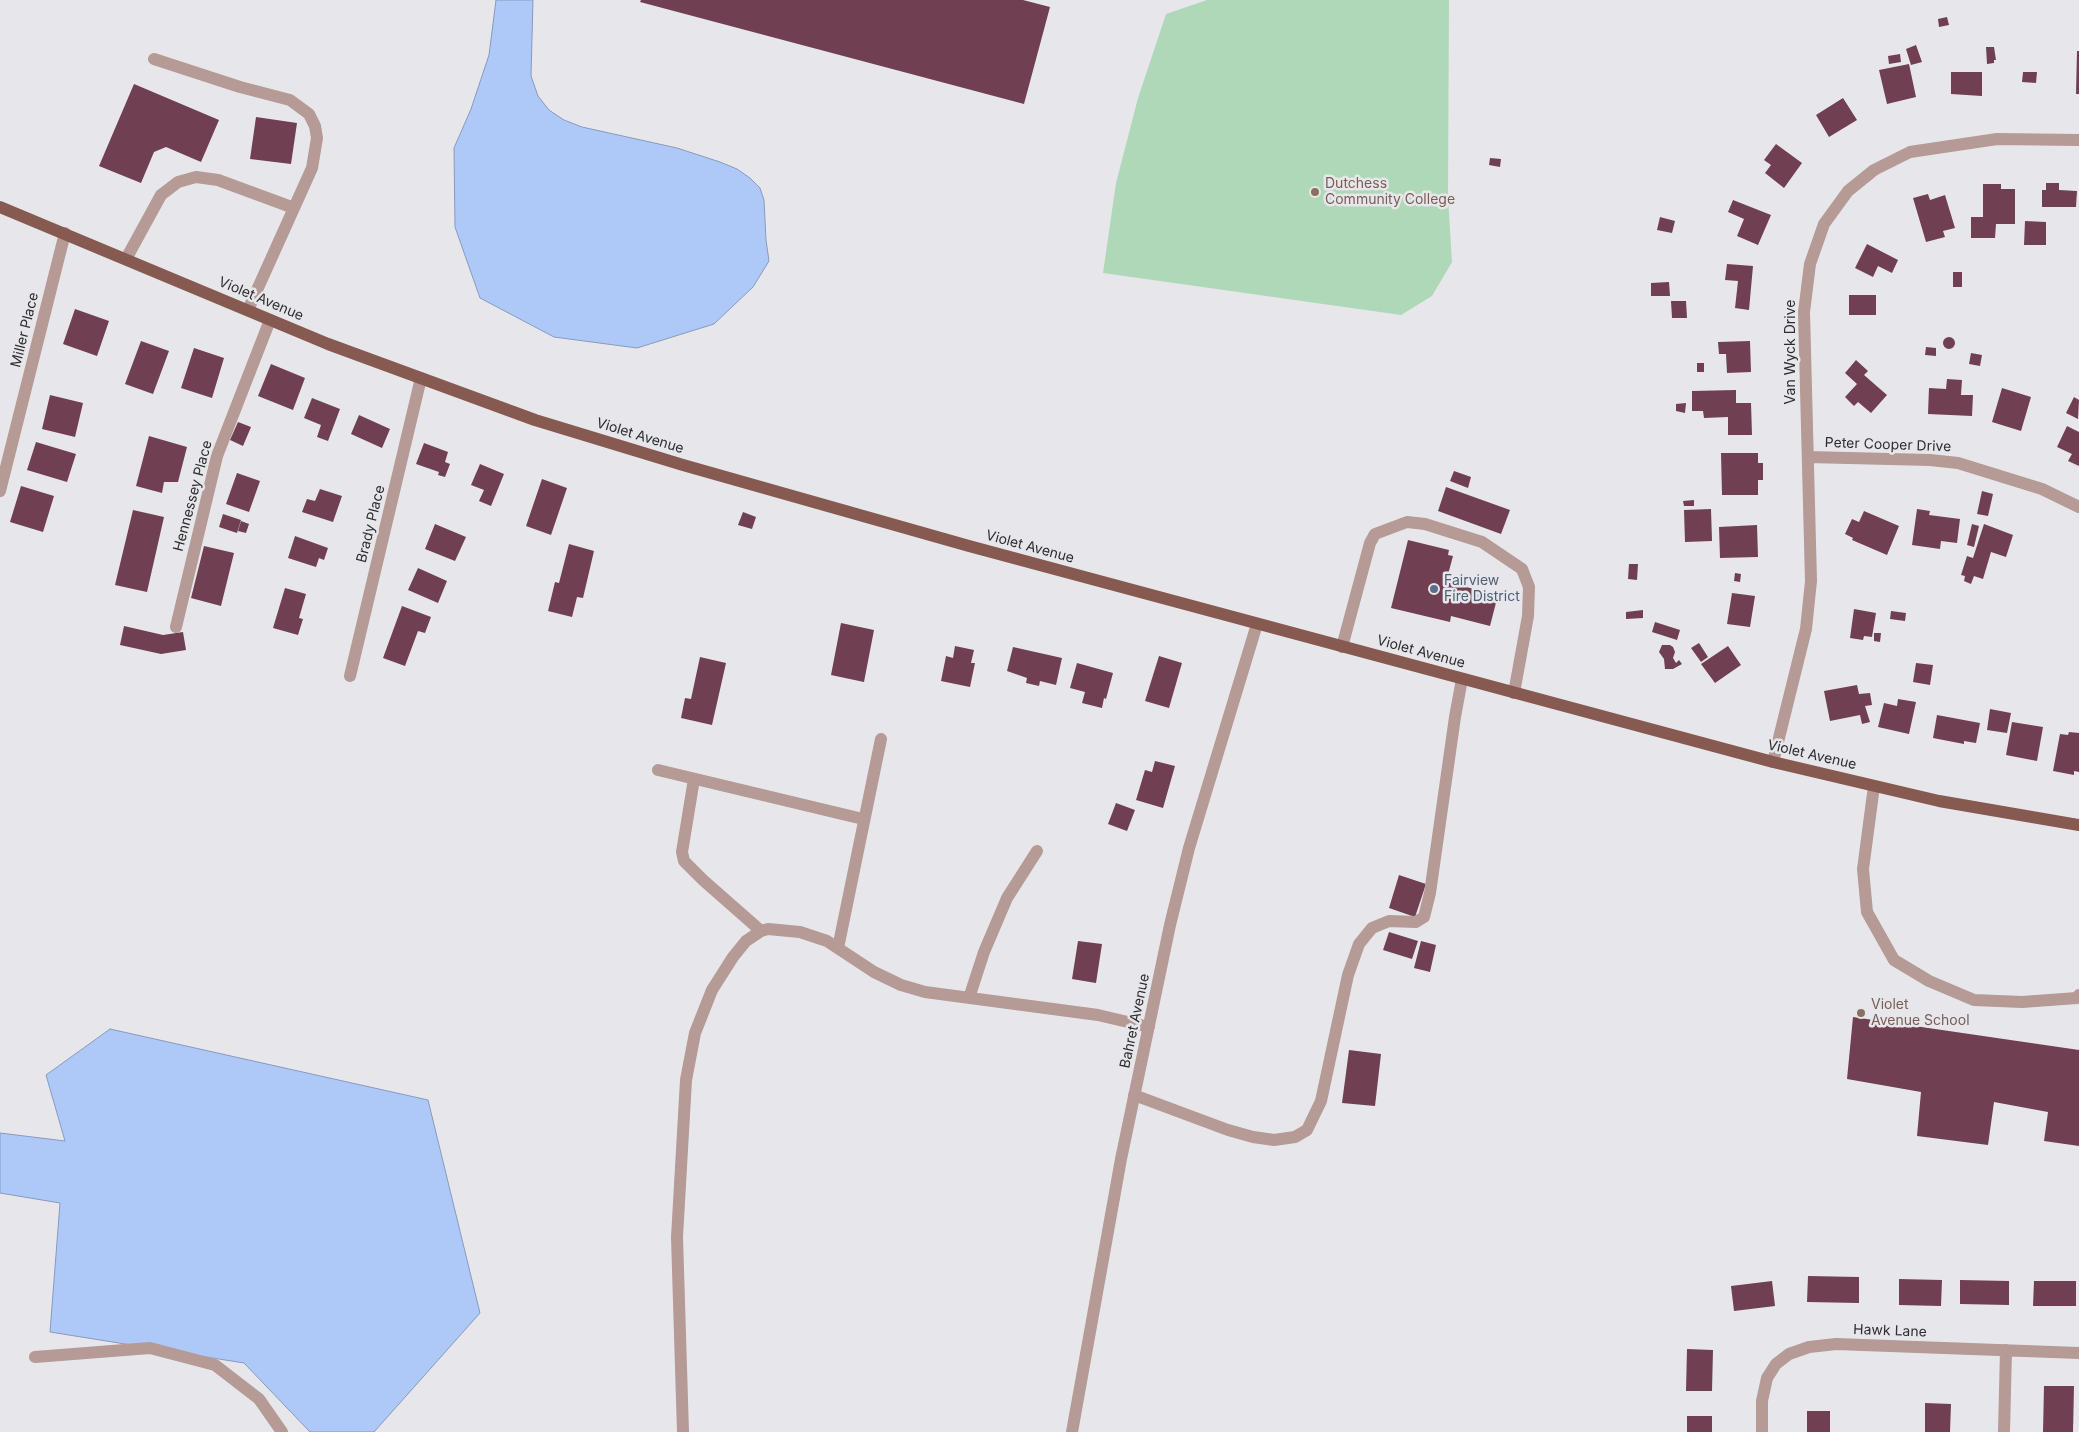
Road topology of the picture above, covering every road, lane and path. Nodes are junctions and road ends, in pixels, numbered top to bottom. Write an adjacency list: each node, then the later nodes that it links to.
1 (154, 59): 4 (street)
2 (2079, 140): 10 (street, Van Wyck Drive)
3 (0, 207): 5 (main road, Violet Avenue)
4 (294, 208): 6 (street); 7 (street)
5 (65, 233): 6 (main road, Violet Avenue); 11 (street, Miller Place)
6 (126, 259): 7 (main road, Violet Avenue)
7 (248, 310): 8 (main road, Violet Avenue)
8 (270, 320): 9 (main road, Violet Avenue); 14 (street, Hennessey Place)
9 (421, 378): 13 (main road, Violet Avenue); 16 (street, Brady Place)
10 (1808, 457): 12 (street, Peter Cooper Drive); 20 (street, Van Wyck Drive)
11 (0, 491)
12 (2079, 507)
13 (1257, 624): 15 (main road, Violet Avenue); 31 (street, Bahret Avenue)
14 (176, 627)
15 (1342, 647): 17 (main road, Violet Avenue); 18 (street)
16 (350, 676)
17 (1462, 679): 18 (main road, Violet Avenue); 32 (street)
18 (1514, 693): 20 (main road, Violet Avenue)
19 (881, 739): 24 (street)
20 (1773, 762): 23 (main road, Violet Avenue)
21 (658, 770): 22 (street)
22 (694, 779): 24 (street); 27 (street)
23 (1874, 786): 25 (main road, Violet Avenue); 29 (street)
24 (863, 820): 28 (street)
25 (2079, 825)
26 (1037, 851): 30 (street)
27 (761, 931): 28 (street); 37 (street)
28 (838, 948): 30 (street)
29 (2079, 995)
30 (969, 998): 31 (street)
31 (1149, 1027): 32 (street, Bahret Avenue)
32 (1134, 1095): 38 (street, Bahret Avenue)
33 (2006, 1350): 34 (street, Hawk Lane); 39 (street, Hawk Lane); 40 (street)
34 (2079, 1353)
35 (35, 1357): 36 (street)
36 (282, 1432)
37 (683, 1432)
38 (1072, 1432)
39 (1762, 1432)
40 (2004, 1432)

